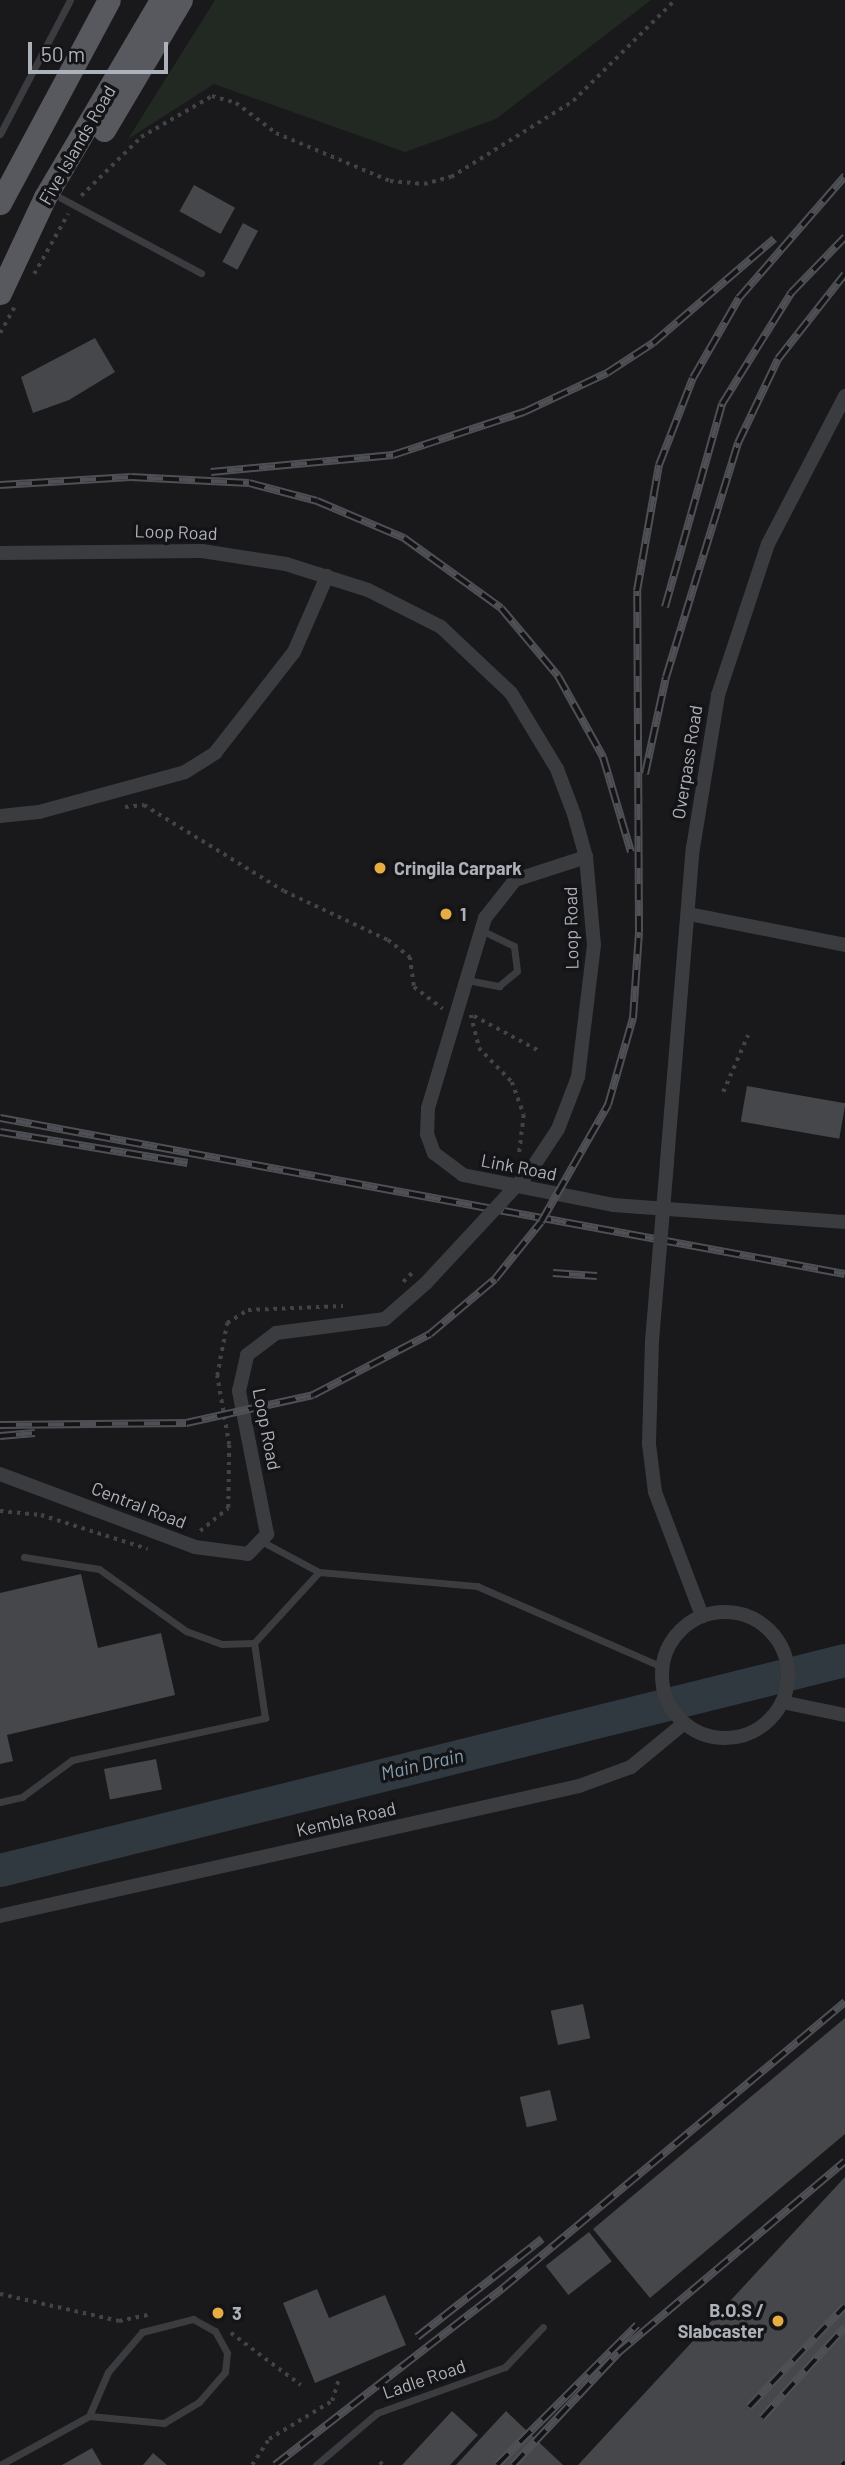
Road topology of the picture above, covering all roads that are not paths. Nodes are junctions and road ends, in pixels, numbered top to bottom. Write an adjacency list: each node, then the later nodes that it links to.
1 (70, 0): 5 (lane)
2 (109, 0): 7 (main road)
3 (181, 0): 6 (main road)
4 (160, 2): 8 (main road, Five Islands Road)
5 (0, 134)
6 (67, 202): 8 (main road); 9 (lane)
7 (0, 203)
8 (23, 272): 10 (main road, Five Islands Road)
9 (201, 273)
10 (9, 298)
11 (845, 396): 16 (street, Overpass Road)
12 (0, 553): 13 (street, Loop Road)
13 (327, 576): 14 (street); 15 (street, Loop Road)
14 (0, 816)
15 (586, 857): 17 (street, Link Road); 22 (street, Loop Road, bridge)
16 (689, 914): 18 (street); 25 (street, Overpass Road, bridge)
17 (481, 929): 19 (street, Link Road); 19 (lane)
18 (845, 945)
19 (463, 979): 20 (street, Link Road)
20 (845, 1222)
21 (0, 1474): 22 (street, Central Road)
22 (263, 1542): 24 (lane)
23 (24, 1557): 26 (lane)
24 (319, 1572): 26 (lane); 27 (lane)
25 (702, 1616): 27 (street); 28 (street)
26 (254, 1643): 31 (lane)
27 (662, 1668): 30 (street)
28 (784, 1697): 29 (street); 30 (street)
29 (845, 1716)
30 (683, 1724): 32 (street, Kembla Road)
31 (0, 1802)
32 (0, 1916)
33 (543, 2327): 36 (lane, Ladle Road)
34 (89, 2416): 34 (lane); 35 (lane)
35 (0, 2465)
36 (316, 2465)

